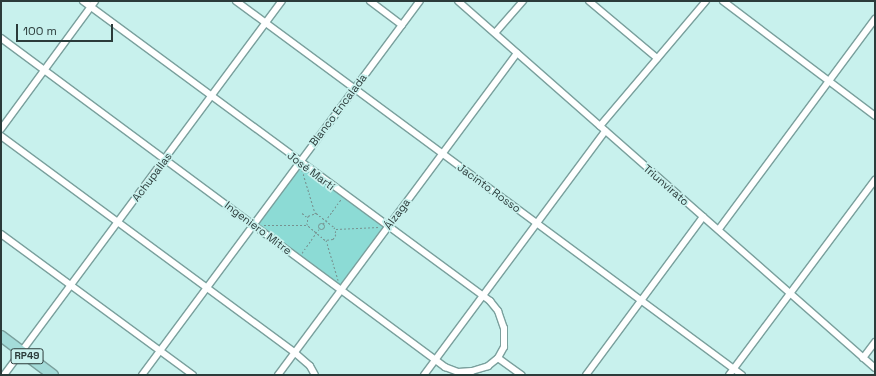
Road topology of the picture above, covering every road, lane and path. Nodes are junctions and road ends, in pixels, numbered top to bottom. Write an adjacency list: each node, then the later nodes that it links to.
1 (83, 1): 12 (street, José Martí)
2 (95, 1): 12 (street)
3 (236, 1): 14 (street, Jacinto Rosso)
4 (282, 1): 14 (street, Achupallas)
5 (370, 1): 15 (street)
6 (420, 1): 15 (street, Blanco Encalada)
7 (458, 1): 16 (street, Triunvirato)
8 (523, 1): 16 (street)
9 (589, 1): 19 (street)
10 (706, 1): 19 (street)
11 (722, 1): 21 (street)
12 (91, 7): 20 (street); 23 (street, José Martí)
13 (875, 19): 21 (street)
14 (266, 23): 22 (street, Jacinto Rosso); 23 (street, Achupallas)
15 (402, 25): 22 (street, Blanco Encalada)
16 (495, 33): 18 (street, Triunvirato)
17 (1, 38): 20 (street, Ingeniero Mitre)
18 (517, 53): 25 (street, Triunvirato); 29 (street, Álzaga)
19 (657, 58): 25 (street)
20 (43, 70): 26 (street); 30 (street, Ingeniero Mitre)
21 (829, 81): 24 (street); 47 (street)
22 (354, 88): 29 (street, Jacinto Rosso); 31 (street, Blanco Encalada)
23 (212, 96): 30 (street, Achupallas); 31 (street, José Martí)
24 (875, 116)
25 (600, 126): 27 (street, Triunvirato)
26 (1, 129)
27 (605, 131): 37 (street, Triunvirato); 40 (street)
28 (1, 136): 39 (street)
29 (442, 154): 40 (street, Jacinto Rosso); 44 (street, Álzaga)
30 (166, 159): 39 (street, Achupallas); 42 (street, Ingeniero Mitre)
31 (299, 162): 33 (street, José Martí); 35 (path); 42 (street, Blanco Encalada)
32 (875, 180): 55 (street)
33 (344, 195): 38 (path); 44 (street, José Martí)
34 (302, 213): 36 (path)
35 (316, 213): 36 (path); 38 (path)
36 (308, 217): 43 (path)
37 (704, 217): 47 (street, Triunvirato); 57 (street)
38 (326, 220): 41 (path); 46 (path)
39 (118, 222): 52 (street, Achupallas); 53 (street)
40 (536, 223): 56 (street); 57 (street, Jacinto Rosso)
41 (323, 224): 45 (path); 45 (path)
42 (253, 225): 43 (path); 51 (street, Ingeniero Mitre); 53 (street, Blanco Encalada)
43 (307, 225): 48 (path)
44 (387, 227): 46 (path); 54 (street, Álzaga); 56 (street, José Martí)
45 (320, 229): 48 (path)
46 (335, 229): 50 (path)
47 (719, 230): 55 (street, Triunvirato)
48 (316, 233): 50 (path); 51 (path)
49 (1, 234): 52 (street)
50 (326, 240): 54 (path)
51 (298, 259): 54 (street, Ingeniero Mitre)
52 (71, 286): 60 (street); 61 (street, Achupallas)
53 (207, 288): 60 (street, Blanco Encalada); 62 (street)
54 (340, 290): 62 (street, Álzaga); 65 (street, Ingeniero Mitre)
55 (791, 293): 64 (street, Triunvirato); 67 (street)
56 (483, 296): 63 (street, José Martí); 65 (street)
57 (641, 301): 67 (street, Jacinto Rosso); 76 (street)
58 (1, 336): 61 (main road, RP49)
59 (875, 342): 64 (street)
60 (160, 351): 70 (street, Blanco Encalada); 71 (street)
61 (22, 352): 68 (street, Achupallas); 69 (main road, RP49)
62 (294, 352): 72 (street, Álzaga); 73 (street)
63 (498, 358): 65 (street, Ingeniero Mitre); 75 (street)
64 (864, 358): 66 (street, Triunvirato)
65 (435, 360): 74 (street)
66 (875, 368)
67 (734, 369): 77 (street); 78 (street, Jacinto Rosso)
68 (4, 375)
69 (53, 375)
70 (142, 375)
71 (193, 375)
72 (278, 375)
73 (315, 375)
74 (424, 375)
75 (521, 375)
76 (586, 375)
77 (729, 375)
78 (742, 375)

